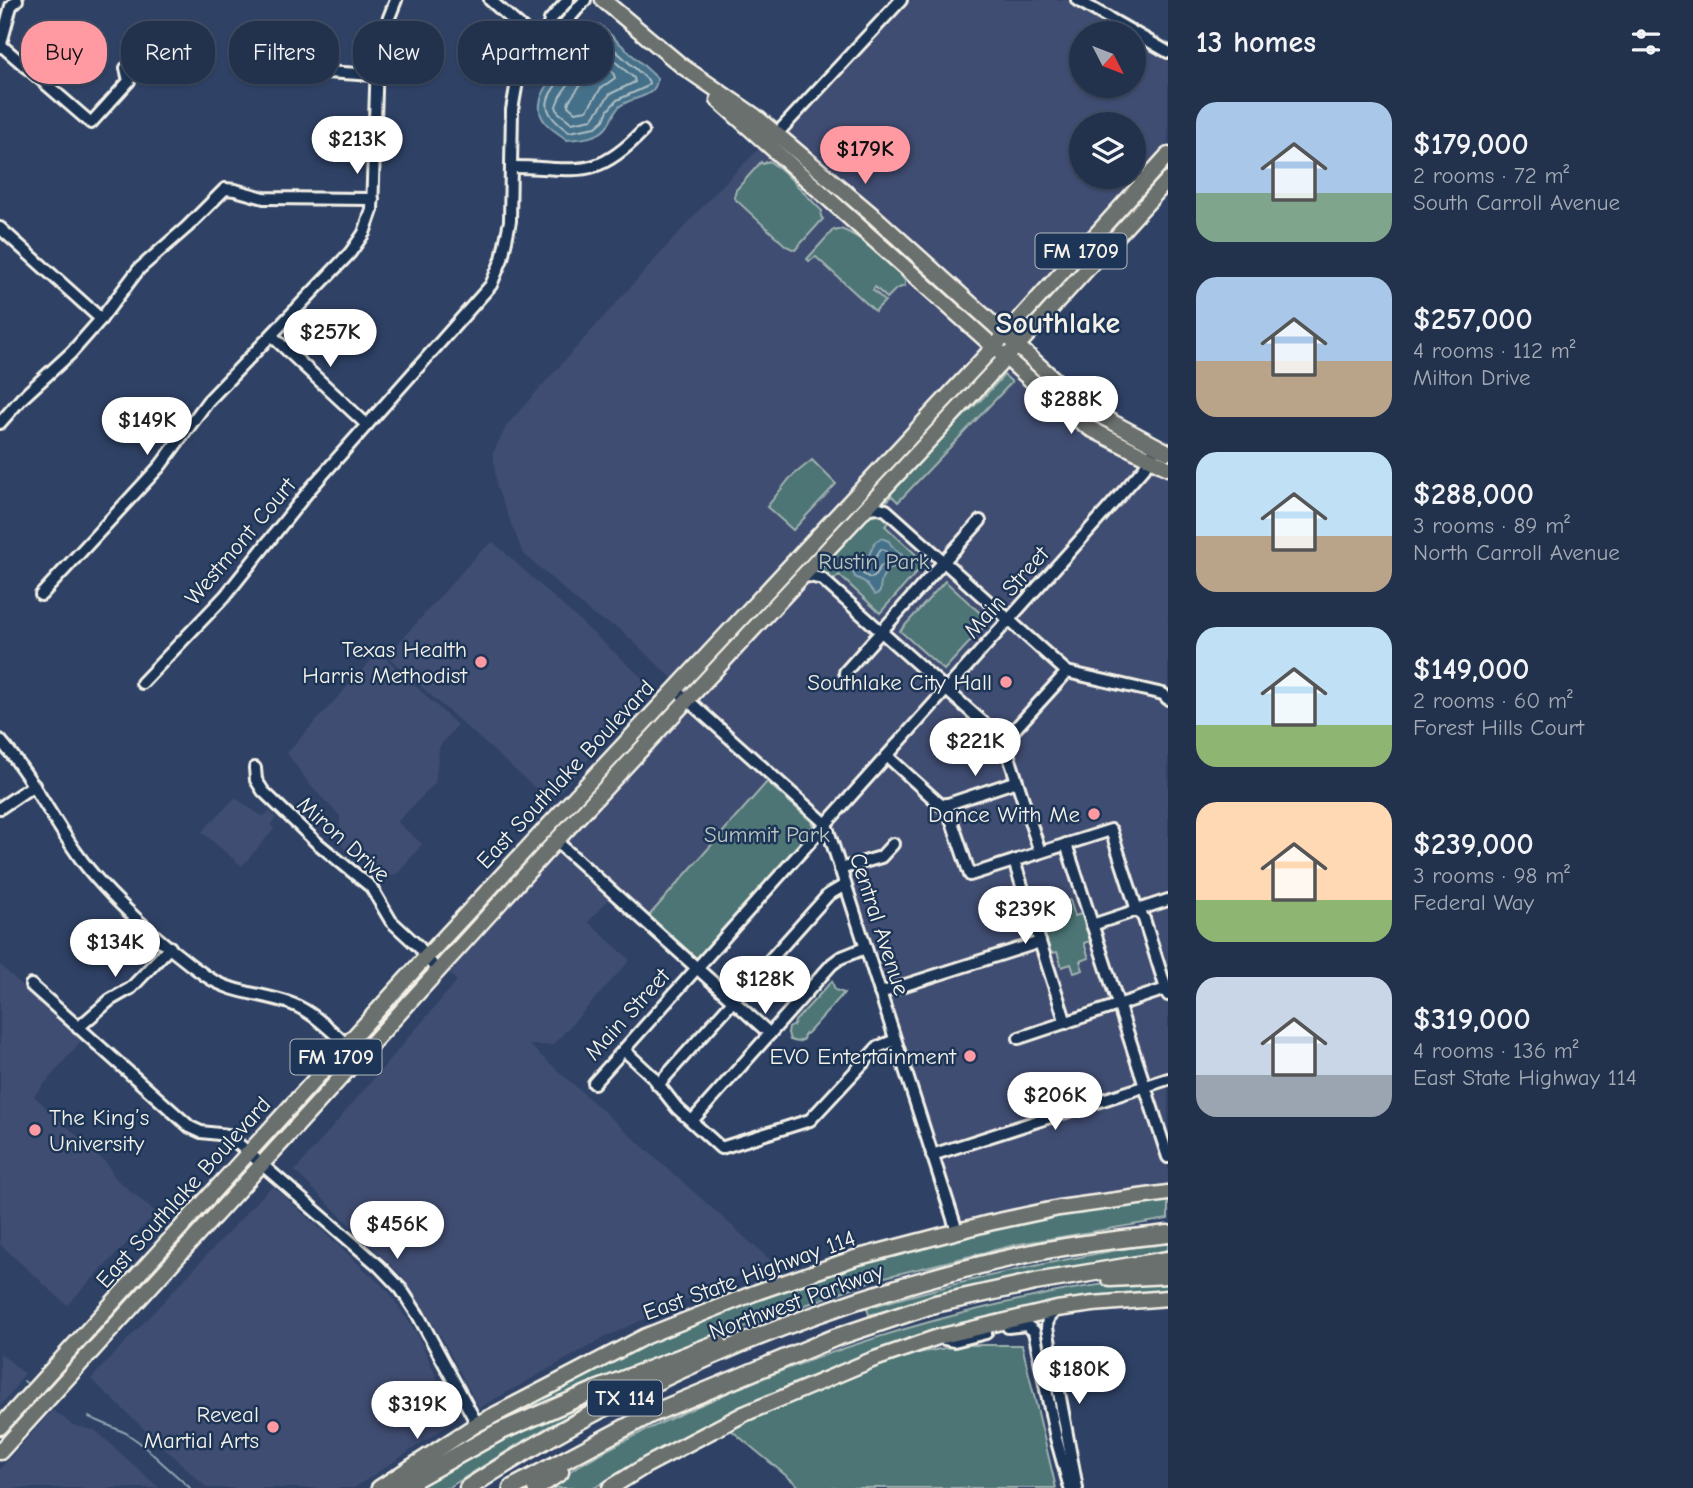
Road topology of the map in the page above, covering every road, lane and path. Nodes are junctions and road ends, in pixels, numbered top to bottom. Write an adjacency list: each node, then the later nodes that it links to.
1 (17, 0): 13 (street)
2 (396, 0): 9 (street)
3 (490, 0): 10 (street)
4 (568, 0): 11 (street)
5 (585, 0): 12 (street)
6 (603, 0): 19 (main road)
7 (901, 0): 19 (street)
8 (1077, 0): 14 (street)
9 (388, 21)
10 (514, 21)
11 (550, 21)
12 (567, 21)
13 (1, 47): 15 (street)
14 (1168, 52)
15 (127, 84)
16 (376, 84): 24 (street)
17 (516, 84): 21 (street, Westmont Court)
18 (643, 131): 21 (street)
19 (772, 139): 23 (main road); 25 (main road)
20 (1168, 155): 30 (main road, East Southlake Boulevard / FM 1709)
21 (512, 167): 36 (street, Westmont Court)
22 (1168, 180): 32 (main road, East Southlake Boulevard / FM 1709)
23 (810, 183): 25 (main road); 26 (main road)
24 (373, 199): 29 (street); 31 (street)
25 (855, 200): 28 (main road)
26 (841, 211): 28 (main road); 33 (main road)
27 (0, 228): 29 (street)
28 (886, 228): 30 (main road)
29 (101, 319): 35 (street)
30 (1004, 335): 32 (main road); 33 (main road, East Southlake Boulevard / FM 1709)
31 (272, 336): 36 (street); 48 (street)
32 (1017, 346): 34 (main road, East Southlake Boulevard / FM 1709); 37 (main road)
33 (994, 347): 34 (main road); 54 (main road, East Southlake Boulevard / FM 1709)
34 (1006, 358): 38 (main road); 40 (main road, East Southlake Boulevard / FM 1709)
35 (0, 423)
36 (367, 425): 53 (street, Westmont Court)
37 (1168, 453): 38 (street)
38 (1149, 458): 39 (main road); 49 (street, Main Street)
39 (1168, 468)
40 (886, 486): 41 (main road, East Southlake Boulevard / FM 1709); 42 (street)
41 (864, 509): 42 (street); 44 (main road, East Southlake Boulevard / FM 1709)
42 (886, 510): 45 (street)
43 (980, 522): 45 (street)
44 (820, 557): 46 (main road, East Southlake Boulevard / FM 1709); 47 (street)
45 (944, 562): 49 (street); 50 (street)
46 (802, 577): 47 (street); 57 (main road, East Southlake Boulevard / FM 1709)
47 (822, 579): 50 (street)
48 (41, 595)
49 (1009, 621): 52 (street); 55 (street, Main Street)
50 (881, 632): 51 (street); 55 (street)
51 (845, 672)
52 (1066, 672): 56 (street); 59 (street)
53 (142, 683)
54 (675, 688): 57 (street); 80 (main road, East Southlake Boulevard / FM 1709)
55 (946, 690): 59 (street); 60 (street, Main Street)
56 (1166, 694)
57 (687, 700): 66 (street); 67 (main road, East Southlake Boulevard / FM 1709)
58 (0, 740): 63 (street)
59 (1004, 741): 62 (street)
60 (887, 756): 64 (street); 66 (street, Main Street)
61 (256, 768): 80 (street, Miron Drive)
62 (1017, 781): 64 (street); 70 (street)
63 (34, 785): 65 (street); 78 (street)
64 (946, 804): 71 (street)
65 (0, 808)
66 (826, 824): 72 (street, Central Avenue); 81 (street, Main Street)
67 (556, 841): 81 (street); 82 (main road, East Southlake Boulevard / FM 1709)
68 (892, 844): 72 (street)
69 (1066, 844): 70 (street); 75 (street); 76 (street)
70 (1040, 852): 71 (street)
71 (1014, 861): 77 (street)
72 (840, 869): 73 (street, Central Avenue)
73 (845, 885): 79 (street, Central Avenue); 86 (street)
74 (1168, 900): 75 (street)
75 (1138, 910): 76 (street); 84 (street)
76 (1092, 925): 87 (street)
77 (1040, 942): 85 (street); 88 (street)
78 (170, 947): 89 (street); 93 (street)
79 (865, 948): 85 (street, Central Avenue); 90 (street)
80 (427, 956): 82 (street, Miron Drive); 93 (main road, East Southlake Boulevard / FM 1709)
81 (697, 968): 86 (street); 94 (street, Main Street)
82 (438, 972): 103 (main road, East Southlake Boulevard / FM 1709)
83 (31, 985): 89 (street)
84 (1167, 992): 87 (street)
85 (880, 993): 92 (street, Central Avenue)
86 (732, 1001): 90 (street); 97 (street)
87 (1118, 1005): 88 (street); 98 (street)
88 (1066, 1023): 91 (street)
89 (78, 1028): 100 (street)
90 (770, 1034): 99 (street)
91 (1020, 1038)
92 (895, 1040): 99 (street); 101 (street, Central Avenue)
93 (347, 1045): 100 (main road, East Southlake Boulevard / FM 1709)
94 (624, 1050): 96 (street, Main Street); 97 (street)
95 (1168, 1079): 98 (street)
96 (594, 1083)
97 (658, 1085): 99 (street)
98 (1145, 1087): 101 (street); 102 (street)
99 (692, 1121)
100 (250, 1152): 103 (street); 118 (main road, East Southlake Boulevard / FM 1709)
101 (933, 1155): 106 (street, Central Avenue)
102 (1168, 1157)
103 (263, 1164): 117 (street); 119 (main road, East Southlake Boulevard / FM 1709)
104 (1168, 1192): 106 (main road, East State Highway 114)
105 (1168, 1225): 108 (highway)
106 (957, 1231): 117 (main road, East State Highway 114)
107 (1168, 1234): 108 (highway, Northwest Parkway / TX 114)
108 (1108, 1241): 114 (highway, Northwest Parkway / TX 114)
109 (1168, 1260): 112 (highway, Northwest Parkway / TX 114)
110 (1168, 1275): 112 (highway)
111 (1168, 1298): 113 (main road)
112 (935, 1304): 116 (highway, Northwest Parkway / TX 114)
113 (1057, 1309): 115 (main road); 127 (street)
114 (790, 1325): 121 (highway); 122 (highway, Northwest Parkway / TX 114)
115 (938, 1337): 125 (main road); 126 (street)
116 (651, 1414): 123 (highway, Northwest Parkway / TX 114); 124 (highway)
117 (477, 1424): 120 (main road, East State Highway 114)
118 (0, 1427)
119 (0, 1452)
120 (379, 1488)
121 (398, 1488)
122 (468, 1488)
123 (512, 1488)
124 (536, 1488)
125 (610, 1488)
126 (1070, 1488)
127 (1077, 1488)

